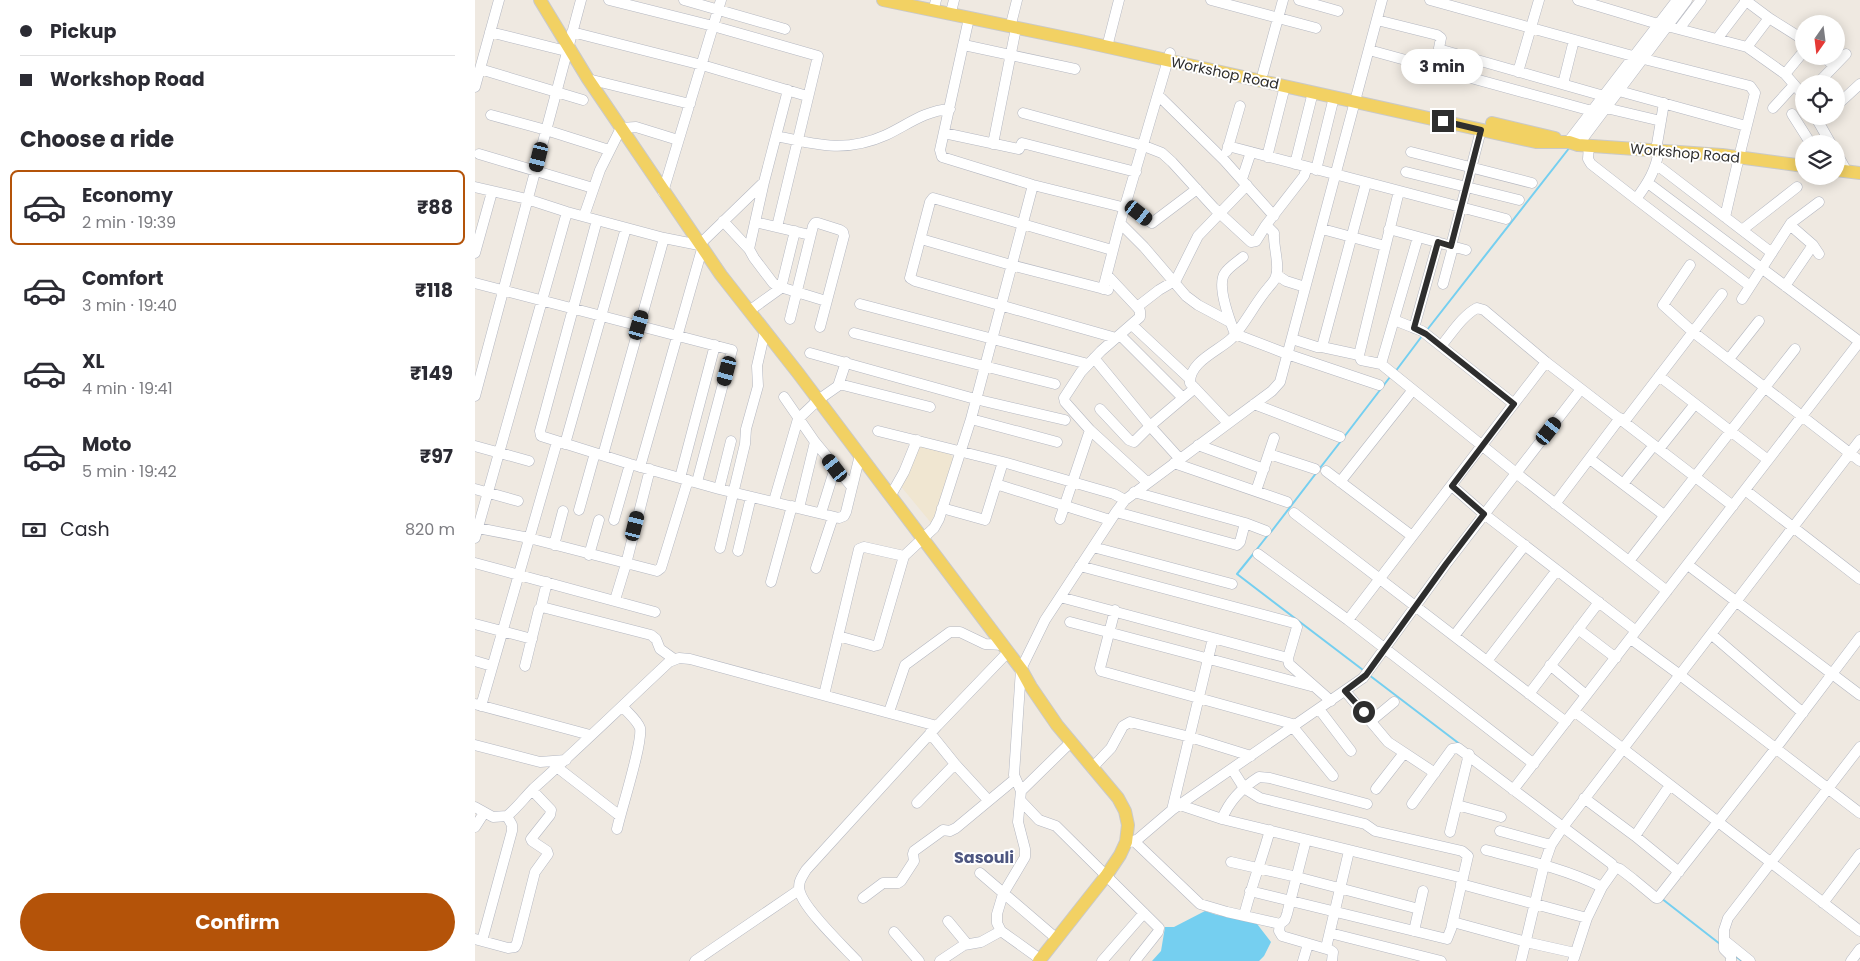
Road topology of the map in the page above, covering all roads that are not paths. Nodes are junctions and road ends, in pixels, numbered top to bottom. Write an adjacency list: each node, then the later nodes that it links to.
1 (499, 0): 36 (street)
2 (539, 0): 44 (main road)
3 (581, 0): 37 (street)
4 (609, 0): 31 (street)
5 (684, 0): 23 (street)
6 (883, 0): 25 (main road, Workshop Road)
7 (915, 0): 21 (main road, Workshop Road)
8 (1017, 0): 29 (street)
9 (1119, 0): 41 (street)
10 (1211, 0): 26 (street)
11 (1283, 0): 26 (street)
12 (1299, 0): 24 (street)
13 (1382, 0): 28 (street)
14 (1429, 0): 33 (street)
15 (1539, 0): 33 (street)
16 (1578, 0): 30 (street)
17 (1677, 0): 30 (street)
18 (1687, 0): 30 (street)
19 (1701, 0): 35 (street)
20 (1745, 0): 27 (street); 39 (street)
21 (936, 2): 22 (main road, Workshop Road)
22 (953, 4): 29 (main road, Workshop Road)
23 (720, 5): 31 (street); 34 (street)
24 (1338, 10)
25 (969, 18): 29 (main road, Workshop Road); 42 (street)
26 (1278, 18): 32 (street); 56 (street)
27 (1769, 18): 38 (street); 43 (street)
28 (1377, 20): 45 (street); 55 (street)
29 (1014, 24): 41 (main road, Workshop Road); 47 (street)
30 (1663, 25): 35 (street); 49 (street)
31 (713, 26): 51 (street); 70 (street)
32 (1315, 28)
33 (1531, 28): 40 (street); 55 (street)
34 (785, 29)
35 (1679, 29): 39 (street)
36 (490, 32): 44 (street); 53 (street)
37 (571, 32): 44 (street); 51 (street)
38 (1795, 34)
39 (1717, 39): 43 (street)
40 (1574, 40): 49 (street); 60 (street)
41 (1108, 44): 48 (main road, Workshop Road)
42 (964, 45): 47 (street); 81 (street)
43 (1747, 47): 57 (street)
44 (566, 49): 59 (main road); 67 (street)
45 (1369, 50): 73 (street); 82 (street)
46 (1846, 54): 52 (street)
47 (1011, 55): 54 (street); 97 (street)
48 (1169, 57): 56 (main road, Workshop Road); 62 (main road, Workshop Road); 69 (street)
49 (1638, 58): 66 (street); 71 (street); 87 (street)
50 (1795, 62): 57 (street)
51 (701, 66): 65 (street); 77 (street)
52 (1834, 66): 58 (street)
53 (480, 69): 64 (street); 67 (street)
54 (1075, 69)
55 (1518, 72): 60 (street)
56 (1263, 74): 73 (main road, Workshop Road)
57 (1785, 74): 63 (street)
58 (1826, 75)
59 (588, 79): 77 (street); 88 (main road)
60 (1563, 84): 71 (street)
61 (1860, 84): 74 (street)
62 (1285, 86): 68 (main road, Workshop Road); 106 (street)
63 (1795, 86): 80 (street)
64 (475, 87)
65 (788, 90): 70 (street); 93 (street)
66 (1619, 90): 76 (street); 79 (street)
67 (555, 92): 75 (street); 89 (street)
68 (1313, 92): 72 (main road, Workshop Road); 108 (street)
69 (1158, 95): 98 (street); 107 (street)
70 (807, 96): 95 (street)
71 (1604, 96): 82 (street)
72 (1334, 97): 73 (main road, Workshop Road); 112 (street)
73 (1357, 98): 90 (main road, Workshop Road); 96 (main road, Workshop Road); 116 (street)
74 (1845, 98)
75 (583, 100)
76 (1664, 103): 86 (street); 87 (street)
77 (690, 104): 94 (street)
78 (1240, 106): 99 (street)
79 (1606, 108): 86 (street); 96 (street)
80 (1773, 108)
81 (950, 109): 91 (street); 95 (street)
82 (1592, 111): 96 (street)
83 (1023, 113): 98 (street)
84 (1792, 114): 92 (street)
85 (491, 115): 89 (street)
86 (1661, 121): 101 (street)
87 (1746, 126): 105 (street)
88 (621, 128): 94 (street); 100 (street); 130 (main road)
89 (546, 130): 100 (street); 113 (street)
90 (1481, 130): 96 (main road, Workshop Road); 111 (street)
91 (944, 133): 97 (street); 122 (street)
92 (1805, 135)
93 (776, 136): 95 (street); 117 (street)
94 (678, 140): 130 (street)
95 (797, 141): 150 (street)
96 (1574, 143): 101 (main road, Workshop Road); 132 (street)
97 (993, 144): 114 (street)
98 (1144, 146): 114 (street); 127 (street)
99 (1228, 146): 102 (street); 107 (street)
100 (609, 150): 126 (street)
101 (1657, 150): 105 (main road, Workshop Road); 110 (street)
102 (1251, 152): 106 (street); 118 (street)
103 (1411, 152): 111 (street)
104 (479, 154): 113 (street)
105 (1739, 156): 109 (main road, Workshop Road); 141 (street)
106 (1267, 157): 108 (street)
107 (1224, 160): 118 (street)
108 (1295, 164): 112 (street)
109 (1795, 165)
110 (1657, 166): 121 (street); 141 (street)
111 (1471, 167): 120 (street); 124 (street)
112 (1311, 168): 116 (street); 140 (street)
113 (535, 170): 126 (street); 131 (street)
114 (1136, 172): 136 (street)
115 (1406, 172): 124 (street)
116 (1337, 174): 119 (street); 152 (street)
117 (764, 182): 144 (street); 145 (street)
118 (1244, 182): 138 (street); 140 (street)
119 (1366, 183): 128 (street); 157 (street)
120 (1533, 183)
121 (1648, 184): 132 (street); 173 (street)
122 (1033, 185): 136 (street); 147 (street)
123 (475, 187): 129 (street)
124 (1466, 187): 133 (street); 135 (street)
125 (1797, 187): 154 (street)
126 (593, 188): 139 (street)
127 (1197, 189): 136 (street); 138 (street)
128 (1399, 191): 135 (street); 153 (street)
129 (492, 192): 131 (street); 168 (street)
130 (663, 192): 164 (main road)
131 (527, 199): 137 (street); 183 (street)
132 (1637, 199): 179 (street)
133 (1519, 200)
134 (1819, 202): 149 (street)
135 (1461, 207): 142 (street); 163 (street)
136 (1125, 208): 146 (street)
137 (567, 212): 139 (street); 189 (street)
138 (1220, 212): 148 (street); 177 (street)
139 (584, 216): 143 (street)
140 (1274, 216): 148 (street)
141 (1725, 217): 154 (street)
142 (1506, 219)
143 (597, 220): 151 (street); 194 (street)
144 (723, 221): 164 (street); 165 (street)
145 (755, 222): 150 (street); 165 (street)
146 (1120, 223): 166 (street); 177 (street)
147 (1023, 224): 160 (street); 166 (street); 171 (street)
148 (1266, 225): 175 (street)
149 (1790, 225): 169 (street); 180 (street)
150 (777, 227): 155 (street)
151 (626, 228): 159 (street); 196 (street)
152 (1322, 229): 157 (street); 181 (street)
153 (1389, 229): 158 (street); 162 (street)
154 (1742, 230): 169 (street)
155 (795, 231): 156 (street); 182 (street)
156 (810, 235): 186 (street); 190 (street)
157 (1352, 237): 162 (street); 216 (street)
158 (1418, 237): 161 (street); 198 (street)
159 (664, 238): 164 (street); 201 (street)
160 (921, 239): 171 (street); 192 (street)
161 (1438, 242): 163 (street); 205 (street)
162 (1385, 246): 220 (street)
163 (1452, 246): 167 (street); 178 (street)
164 (701, 247): 195 (main road); 209 (street)
165 (749, 249): 182 (street)
166 (1113, 250): 174 (street)
167 (1466, 250)
168 (475, 253)
169 (1772, 253): 173 (street)
170 (1243, 257): 200 (street)
171 (1011, 265): 184 (street); 192 (street)
172 (1690, 265): 206 (street)
173 (1761, 268): 179 (street); 180 (street)
174 (1107, 275): 184 (street); 185 (street)
175 (1277, 275): 181 (street); 208 (street)
176 (475, 282): 183 (street)
177 (1173, 283): 193 (street); 200 (street)
178 (1443, 284)
179 (1750, 286): 188 (street)
180 (1785, 286): 213 (street)
181 (1305, 287): 212 (street)
182 (781, 288): 186 (street); 195 (street)
183 (504, 289): 189 (street); 235 (street)
184 (1103, 289): 185 (street)
185 (1121, 291): 193 (street)
186 (796, 292): 190 (street); 197 (street)
187 (1722, 294): 206 (street)
188 (1742, 299)
189 (543, 300): 194 (street); 268 (street)
190 (826, 301): 203 (street)
191 (860, 304): 211 (street)
192 (1002, 304): 210 (street); 211 (street)
193 (1137, 307): 202 (street)
194 (573, 308): 196 (street); 262 (street)
195 (749, 311): 204 (main road)
196 (601, 316): 201 (street); 262 (street)
197 (790, 319)
198 (1394, 320): 205 (street); 226 (street)
199 (1759, 321): 221 (street)
200 (1230, 322): 208 (street)
201 (639, 325): 209 (street); 270 (street)
202 (1132, 325): 210 (street); 230 (street)
203 (820, 327)
204 (765, 331): 239 (main road); 300 (street)
205 (1421, 331): 215 (street)
206 (1693, 332): 221 (street); 227 (street)
207 (854, 333): 225 (street)
208 (1235, 334): 219 (street); 230 (street)
209 (678, 335): 214 (street); 279 (street)
210 (1118, 336): 222 (street); 237 (street)
211 (993, 338): 222 (street); 225 (street)
212 (1292, 339): 216 (street); 219 (street)
213 (1860, 342): 245 (street)
214 (715, 345): 286 (street); 286 (street)
215 (1441, 346): 224 (street); 241 (street)
216 (1322, 347): 220 (street)
217 (1795, 349): 232 (street)
218 (810, 353): 223 (street)
219 (1287, 354): 231 (street); 240 (street)
220 (1359, 356): 226 (street)
221 (1729, 360): 232 (street)
222 (1091, 361): 251 (street); 252 (street)
223 (846, 362): 228 (street); 238 (street)
224 (1546, 362): 233 (street); 241 (street)
225 (985, 367): 229 (street); 238 (street)
226 (1389, 370): 234 (street)
227 (1659, 376): 242 (street); 249 (street)
228 (839, 384): 239 (street); 243 (street)
229 (1055, 384)
230 (1193, 384): 237 (street); 250 (street)
231 (1379, 385)
232 (1765, 387): 245 (street); 254 (street)
233 (1581, 389): 249 (street); 284 (street)
234 (1412, 391): 265 (street); 289 (street)
235 (475, 396)
236 (784, 397): 246 (street)
237 (1183, 398): 251 (street)
238 (975, 399): 247 (street); 248 (street)
239 (818, 400): 246 (street); 272 (main road)
240 (1253, 404): 250 (street); 255 (street)
241 (1514, 404): 265 (street)
242 (1695, 404): 254 (street); 266 (street)
243 (930, 407)
244 (1100, 409): 251 (street)
245 (1802, 416): 269 (street); 274 (street)
246 (798, 419): 260 (street); 305 (street)
247 (971, 419): 261 (street); 267 (street)
248 (1065, 420)
249 (1622, 420): 266 (street); 273 (street)
250 (1227, 423): 263 (street)
251 (1150, 426): 276 (street)
252 (1090, 430): 287 (street); 288 (street)
253 (878, 431): 257 (street)
254 (1730, 431): 274 (street); 285 (street)
255 (1340, 437)
256 (1274, 438): 271 (street)
257 (917, 440): 267 (street); 301 (street)
258 (1860, 440): 269 (street)
259 (731, 441): 295 (street)
260 (815, 442): 280 (street); 310 (street)
261 (1057, 442)
262 (561, 443): 270 (street); 328 (street)
263 (1198, 445): 276 (street); 281 (street)
264 (475, 446): 268 (street)
265 (1481, 446): 284 (street); 292 (street)
266 (1657, 447): 285 (street); 291 (street)
267 (961, 452): 278 (street); 311 (street)
268 (498, 453): 275 (street); 298 (street)
269 (1850, 453): 277 (street); 324 (street)
270 (599, 454): 279 (street); 312 (street)
271 (1269, 454): 281 (street); 282 (street)
272 (860, 455): 293 (street); 301 (main road)
273 (1590, 459): 291 (street); 307 (street)
274 (1768, 460): 296 (street)
275 (529, 461)
276 (1176, 461): 288 (street); 297 (street)
277 (1860, 461)
278 (1003, 462): 287 (street); 290 (street)
279 (640, 467): 286 (street); 322 (street); 340 (street)
280 (835, 468): 293 (street); 314 (street)
281 (1263, 469): 297 (street)
282 (1315, 469)
283 (1326, 471): 289 (street)
284 (1516, 473): 307 (street); 316 (street)
285 (1695, 476): 309 (street); 317 (street)
286 (688, 480): 295 (street); 340 (street)
287 (1072, 482): 303 (street); 308 (street)
288 (1148, 482): 299 (street)
289 (1340, 482): 327 (street)
290 (996, 484): 308 (street); 311 (street)
291 (1623, 484): 317 (street)
292 (1452, 486): 316 (street); 327 (street)
293 (852, 487): 319 (street)
294 (475, 489): 298 (street)
295 (719, 489): 300 (street)
296 (1745, 490): 309 (street); 324 (street)
297 (1255, 491): 306 (street)
298 (488, 492): 304 (street); 326 (street)
299 (1134, 492): 303 (street); 323 (street)
300 (734, 493): 302 (street); 333 (street)
301 (891, 495): 329 (main road)
302 (751, 496): 305 (street); 334 (street)
303 (1125, 500): 318 (street)
304 (518, 501)
305 (774, 502): 310 (street)
306 (1287, 502)
307 (1555, 504): 338 (street)
308 (1064, 506): 318 (street); 320 (street)
309 (1733, 506): 341 (street)
310 (795, 507): 314 (street); 349 (street)
311 (942, 508): 329 (street)
312 (579, 510)
313 (563, 511): 330 (street)
314 (821, 513): 319 (street)
315 (1294, 513): 346 (street)
316 (1484, 514): 331 (street); 356 (street)
317 (1664, 515): 338 (street)
318 (1113, 516): 323 (street); 332 (street)
319 (833, 517): 343 (street)
320 (1060, 519)
321 (599, 520): 336 (street)
322 (614, 520)
323 (1245, 523): 325 (street)
324 (1793, 527): 347 (street); 354 (street)
325 (1266, 531)
326 (476, 532): 328 (street)
327 (1412, 536): 346 (street)
328 (529, 538): 330 (street); 345 (street)
329 (924, 538): 337 (street); 374 (main road)
330 (554, 545): 336 (street)
331 (1525, 545): 344 (street); 369 (street)
332 (1093, 547): 342 (street); 350 (street)
333 (720, 548)
334 (738, 551)
335 (1258, 554): 360 (street)
336 (589, 555): 340 (street)
337 (903, 556): 368 (street); 368 (street)
338 (1629, 561): 351 (street)
339 (475, 563): 345 (street)
340 (626, 564): 353 (street)
341 (1687, 565): 351 (street); 354 (street)
342 (1080, 566): 352 (street); 375 (street)
343 (816, 568)
344 (1557, 570): 355 (street); 380 (street)
345 (519, 574): 348 (street); 364 (street)
346 (1380, 579): 356 (street); 360 (street)
347 (1860, 579)
348 (547, 582): 353 (street); 357 (street)
349 (771, 582)
350 (1232, 584)
351 (1667, 591): 367 (street)
352 (1060, 597): 358 (street); 384 (street)
353 (615, 600): 359 (street)
354 (1737, 601): 366 (street); 385 (street)
355 (1599, 602): 363 (street); 367 (street)
356 (1415, 606): 369 (street); 373 (street)
357 (541, 607): 372 (street); 377 (street)
358 (1115, 610): 365 (street); 371 (street)
359 (655, 612)
360 (1348, 620): 373 (street)
361 (1070, 622): 365 (street)
362 (475, 624): 364 (street)
363 (1578, 628): 376 (street); 381 (street)
364 (501, 632): 372 (street); 382 (street)
365 (1109, 632): 378 (street); 393 (street)
366 (1711, 634): 386 (street); 401 (street)
367 (1633, 635): 376 (street); 386 (street)
368 (838, 636): 390 (street)
369 (1454, 636): 380 (street)
370 (1860, 637): 385 (street)
371 (1213, 638): 375 (street); 378 (street)
372 (532, 639): 383 (street)
373 (1384, 648): 388 (street); 419 (street)
374 (1006, 649): 384 (main road); 400 (street); 405 (street)
375 (1288, 658): 387 (street)
376 (1615, 658): 391 (street)
377 (674, 659): 390 (street); 397 (street)
378 (1208, 659): 387 (street); 393 (street)
379 (475, 661): 382 (street)
380 (1487, 661): 389 (street)
381 (1550, 665): 389 (street); 391 (street)
382 (492, 666): 396 (street)
383 (525, 666)
384 (1021, 669): 408 (main road); 425 (street)
385 (1832, 674): 392 (street); 401 (street)
386 (1680, 675): 411 (street); 412 (street)
387 (1317, 687): 394 (street)
388 (1345, 691): 394 (street); 402 (street)
389 (1529, 694): 403 (street)
390 (824, 695): 400 (street)
391 (1587, 695): 399 (street)
392 (1860, 695)
393 (1199, 698): 404 (street); 407 (street)
394 (1331, 701): 398 (street)
395 (1395, 702): 402 (street)
396 (478, 705): 406 (street)
397 (623, 707): 406 (street); 444 (street)
398 (1319, 709): 404 (street); 413 (street)
399 (1575, 711): 403 (street); 411 (street)
400 (889, 712): 405 (street)
401 (1803, 713): 412 (street)
402 (1371, 721): 414 (street)
403 (1566, 722): 419 (street)
404 (1295, 726): 416 (street); 424 (street)
405 (934, 730): 418 (street); 473 (street)
406 (590, 736): 417 (street)
407 (1190, 737): 416 (street); 421 (street); 440 (street)
408 (1070, 743): 421 (main road); 432 (street)
409 (475, 745): 417 (street)
410 (1860, 747): 430 (street)
411 (1622, 748): 426 (street); 433 (street)
412 (1776, 748): 430 (street); 447 (street)
413 (1351, 750)
414 (1404, 753): 423 (street); 429 (street)
415 (1469, 754): 423 (street); 428 (street); 438 (street)
416 (1251, 756): 422 (street)
417 (566, 760): 420 (street)
418 (955, 764): 434 (street); 435 (street)
419 (1534, 764): 428 (street)
420 (558, 768): 431 (street); 444 (street)
421 (1092, 768): 456 (main road)
422 (1232, 769): 427 (street); 440 (street)
423 (1435, 773): 437 (street)
424 (1333, 776)
425 (1015, 779): 432 (street); 434 (street)
426 (1670, 785): 447 (street); 454 (street)
427 (1244, 788): 436 (street); 446 (street); 470 (street)
428 (1515, 788): 448 (street)
429 (1376, 789)
430 (1827, 789): 442 (street); 462 (street)
431 (532, 790): 443 (street); 495 (street)
432 (1021, 796): 468 (street); 476 (street)
433 (1584, 798): 448 (street); 454 (street)
434 (988, 800): 477 (street)
435 (917, 803)
436 (1367, 804)
437 (1412, 804)
438 (1457, 805): 445 (street); 453 (street)
439 (475, 807): 441 (street)
440 (1176, 807): 446 (street); 456 (street)
441 (484, 813): 443 (street); 449 (street)
442 (1860, 813)
443 (507, 816): 495 (street)
444 (620, 816): 450 (street)
445 (1501, 817)
446 (1221, 819): 451 (street)
447 (1718, 822): 462 (street); 466 (street)
448 (1564, 825): 457 (street); 464 (street)
449 (475, 827)
450 (617, 828)
451 (1270, 830): 455 (street); 465 (street)
452 (1500, 831): 457 (street)
453 (1450, 832)
454 (1635, 836): 466 (street)
455 (1306, 840): 459 (street); 469 (street)
456 (1130, 842): 468 (main road); 484 (street)
457 (1551, 845): 463 (street)
458 (1486, 850): 463 (street)
459 (1349, 851): 470 (street); 472 (street)
460 (1860, 854): 479 (street)
461 (1231, 862): 465 (street)
462 (1770, 863): 479 (street); 499 (street)
463 (1543, 866): 471 (street); 480 (street)
464 (1614, 867): 466 (street); 471 (street)
465 (1259, 869): 469 (street); 474 (street)
466 (1679, 872)
467 (980, 874): 476 (street)
468 (1106, 876): 483 (street); 494 (main road)
469 (1297, 877): 472 (street); 478 (street)
470 (1462, 881): 480 (street); 487 (street)
471 (1603, 887): 485 (street)
472 (1339, 889): 481 (street); 482 (street)
473 (799, 890): 504 (street); 505 (street)
474 (1250, 891): 478 (street); 484 (street)
475 (1423, 891): 481 (street)
476 (1003, 894): 489 (street); 494 (street)
477 (863, 898)
478 (1291, 901): 482 (street); 488 (street)
479 (1823, 903): 491 (street)
480 (1535, 904): 485 (street); 496 (street)
481 (1419, 909): 490 (street)
482 (1334, 912): 490 (street); 493 (street)
483 (1144, 913): 508 (street); 509 (street)
484 (1244, 916): 488 (street)
485 (1587, 918): 502 (street)
486 (948, 921): 497 (street)
487 (1453, 922): 490 (street); 496 (street)
488 (1280, 924): 498 (street)
489 (1001, 931): 497 (street); 503 (street)
490 (1414, 931)
491 (1860, 931)
492 (894, 932): 506 (street)
493 (1330, 933): 500 (street); 512 (street)
494 (1057, 939): 503 (main road)
495 (479, 940)
496 (1526, 942): 502 (street); 513 (street)
497 (967, 944): 507 (street)
498 (1308, 944): 500 (street); 510 (street)
499 (1724, 945): 514 (street); 515 (street)
500 (1326, 948): 511 (street)
501 (1860, 949): 516 (street)
502 (1574, 957)
503 (1040, 960)
504 (695, 961)
505 (857, 961)
506 (919, 961)
507 (940, 961)
508 (1102, 961)
509 (1135, 961)
510 (1303, 961)
511 (1332, 961)
512 (1441, 961)
513 (1521, 961)
514 (1731, 961)
515 (1750, 961)
516 (1851, 961)

